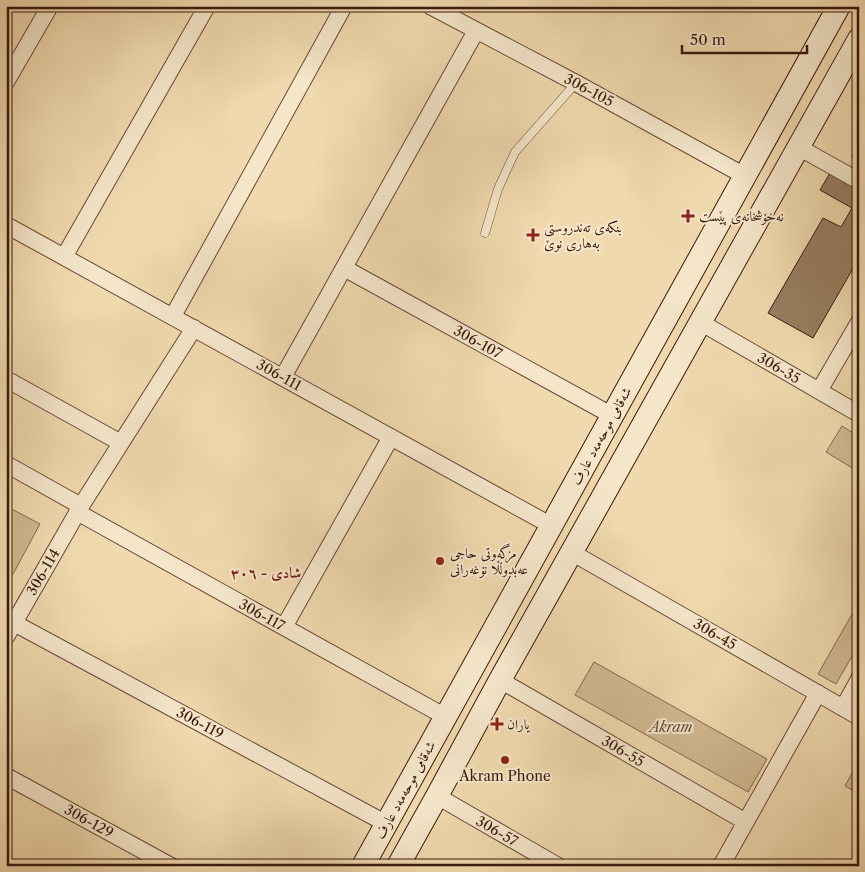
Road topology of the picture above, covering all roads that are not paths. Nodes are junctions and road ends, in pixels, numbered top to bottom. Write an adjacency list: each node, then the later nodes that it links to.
1 (50, 6): 8 (street)
2 (207, 6): 15 (street)
3 (344, 6): 17 (street)
4 (430, 6): 6 (street, 306-105)
5 (839, 6): 11 (street, شەقامی موحەمەد عارف)
6 (476, 31): 9 (street, 306-105); 16 (street)
7 (859, 39): 10 (street)
8 (7, 80)
9 (576, 82): 11 (street, 306-105); 14 (lane)
10 (798, 147): 12 (street); 18 (street)
11 (745, 176): 25 (street, شەقامی موحەمەد عارف)
12 (859, 181)
13 (6, 225): 15 (street, 306-111)
14 (485, 233)
15 (64, 257): 17 (street, 306-111)
16 (344, 268): 21 (street); 25 (street, 306-107)
17 (173, 316): 20 (street, 306-111)
18 (700, 322): 23 (street, 306-35); 31 (street)
19 (859, 322): 23 (street)
20 (194, 328): 21 (street, 306-111); 27 (street, 306-114)
21 (283, 377): 26 (street, 306-111)
22 (6, 378): 27 (street)
23 (819, 391): 24 (street, 306-35)
24 (859, 414)
25 (613, 416): 30 (street, شەقامی موحەمەد عارف)
26 (391, 437): 30 (street, 306-111); 32 (street)
27 (121, 443): 29 (street, 306-114)
28 (6, 464): 29 (street, 306-117)
29 (79, 509): 32 (street, 306-117); 33 (street, 306-114)
30 (552, 526): 34 (street, شەقامی موحەمەد عارف)
31 (571, 552): 35 (street); 37 (street, 306-45)
32 (284, 627): 39 (street, 306-117)
33 (10, 630): 44 (street, 306-119)
34 (482, 651): 35 (street); 39 (street, شەقامی موحەمەد عارف)
35 (504, 673): 42 (street); 43 (street, 306-55)
36 (859, 679): 38 (street)
37 (818, 693): 38 (street, 306-45); 43 (street)
38 (843, 708): 40 (street, 306-45)
39 (446, 717): 44 (street, شەقامی موحەمەد عارف)
40 (859, 717)
41 (6, 776): 45 (street, 306-129)
42 (437, 796): 47 (street); 48 (street, 306-57)
43 (746, 822): 49 (street)
44 (387, 824): 46 (street, شەقامی موحەمەد عارف)
45 (171, 866)
46 (362, 866)
47 (398, 866)
48 (558, 866)
49 (722, 866)

